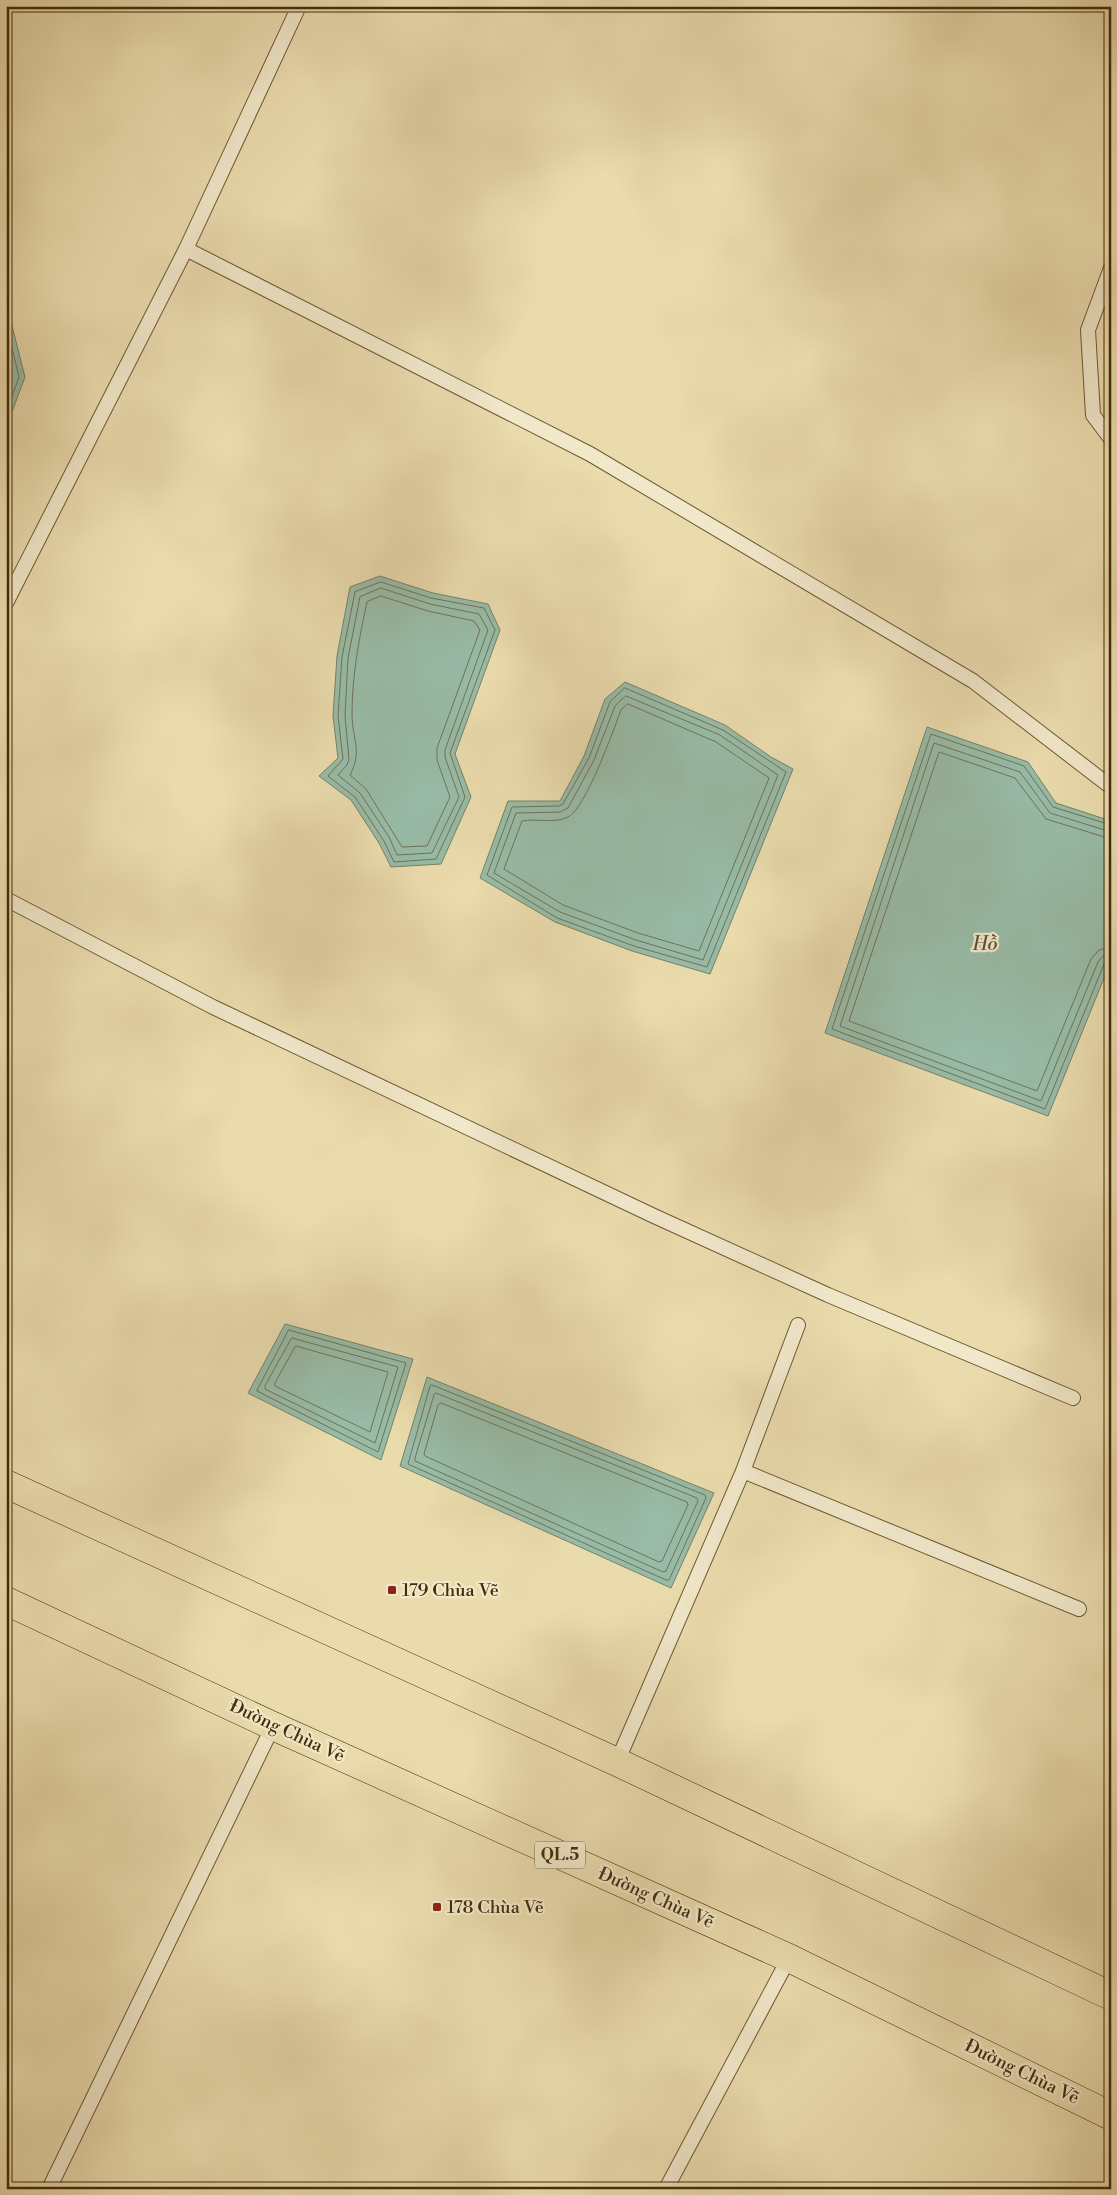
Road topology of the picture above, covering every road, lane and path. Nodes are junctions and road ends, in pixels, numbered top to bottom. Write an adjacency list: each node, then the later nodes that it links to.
1 (299, 6): 2 (lane)
2 (186, 249): 5 (lane); 6 (lane)
3 (1111, 268): 4 (lane)
4 (1111, 439)
5 (6, 603)
6 (1111, 787)
7 (6, 899): 9 (lane)
8 (798, 1325): 10 (lane)
9 (1073, 1398)
10 (743, 1472): 13 (lane); 15 (lane)
11 (6, 1484): 15 (highway)
12 (6, 1601): 14 (highway, Đường Chùa Vẽ / QL.5)
13 (1079, 1609)
14 (273, 1726): 16 (highway, Đường Chùa Vẽ / QL.5); 19 (lane)
15 (617, 1762): 17 (highway)
16 (790, 1958): 18 (highway, Đường Chùa Vẽ / QL.5); 20 (lane)
17 (1111, 1996)
18 (1111, 2116)
19 (49, 2189)
20 (666, 2189)

